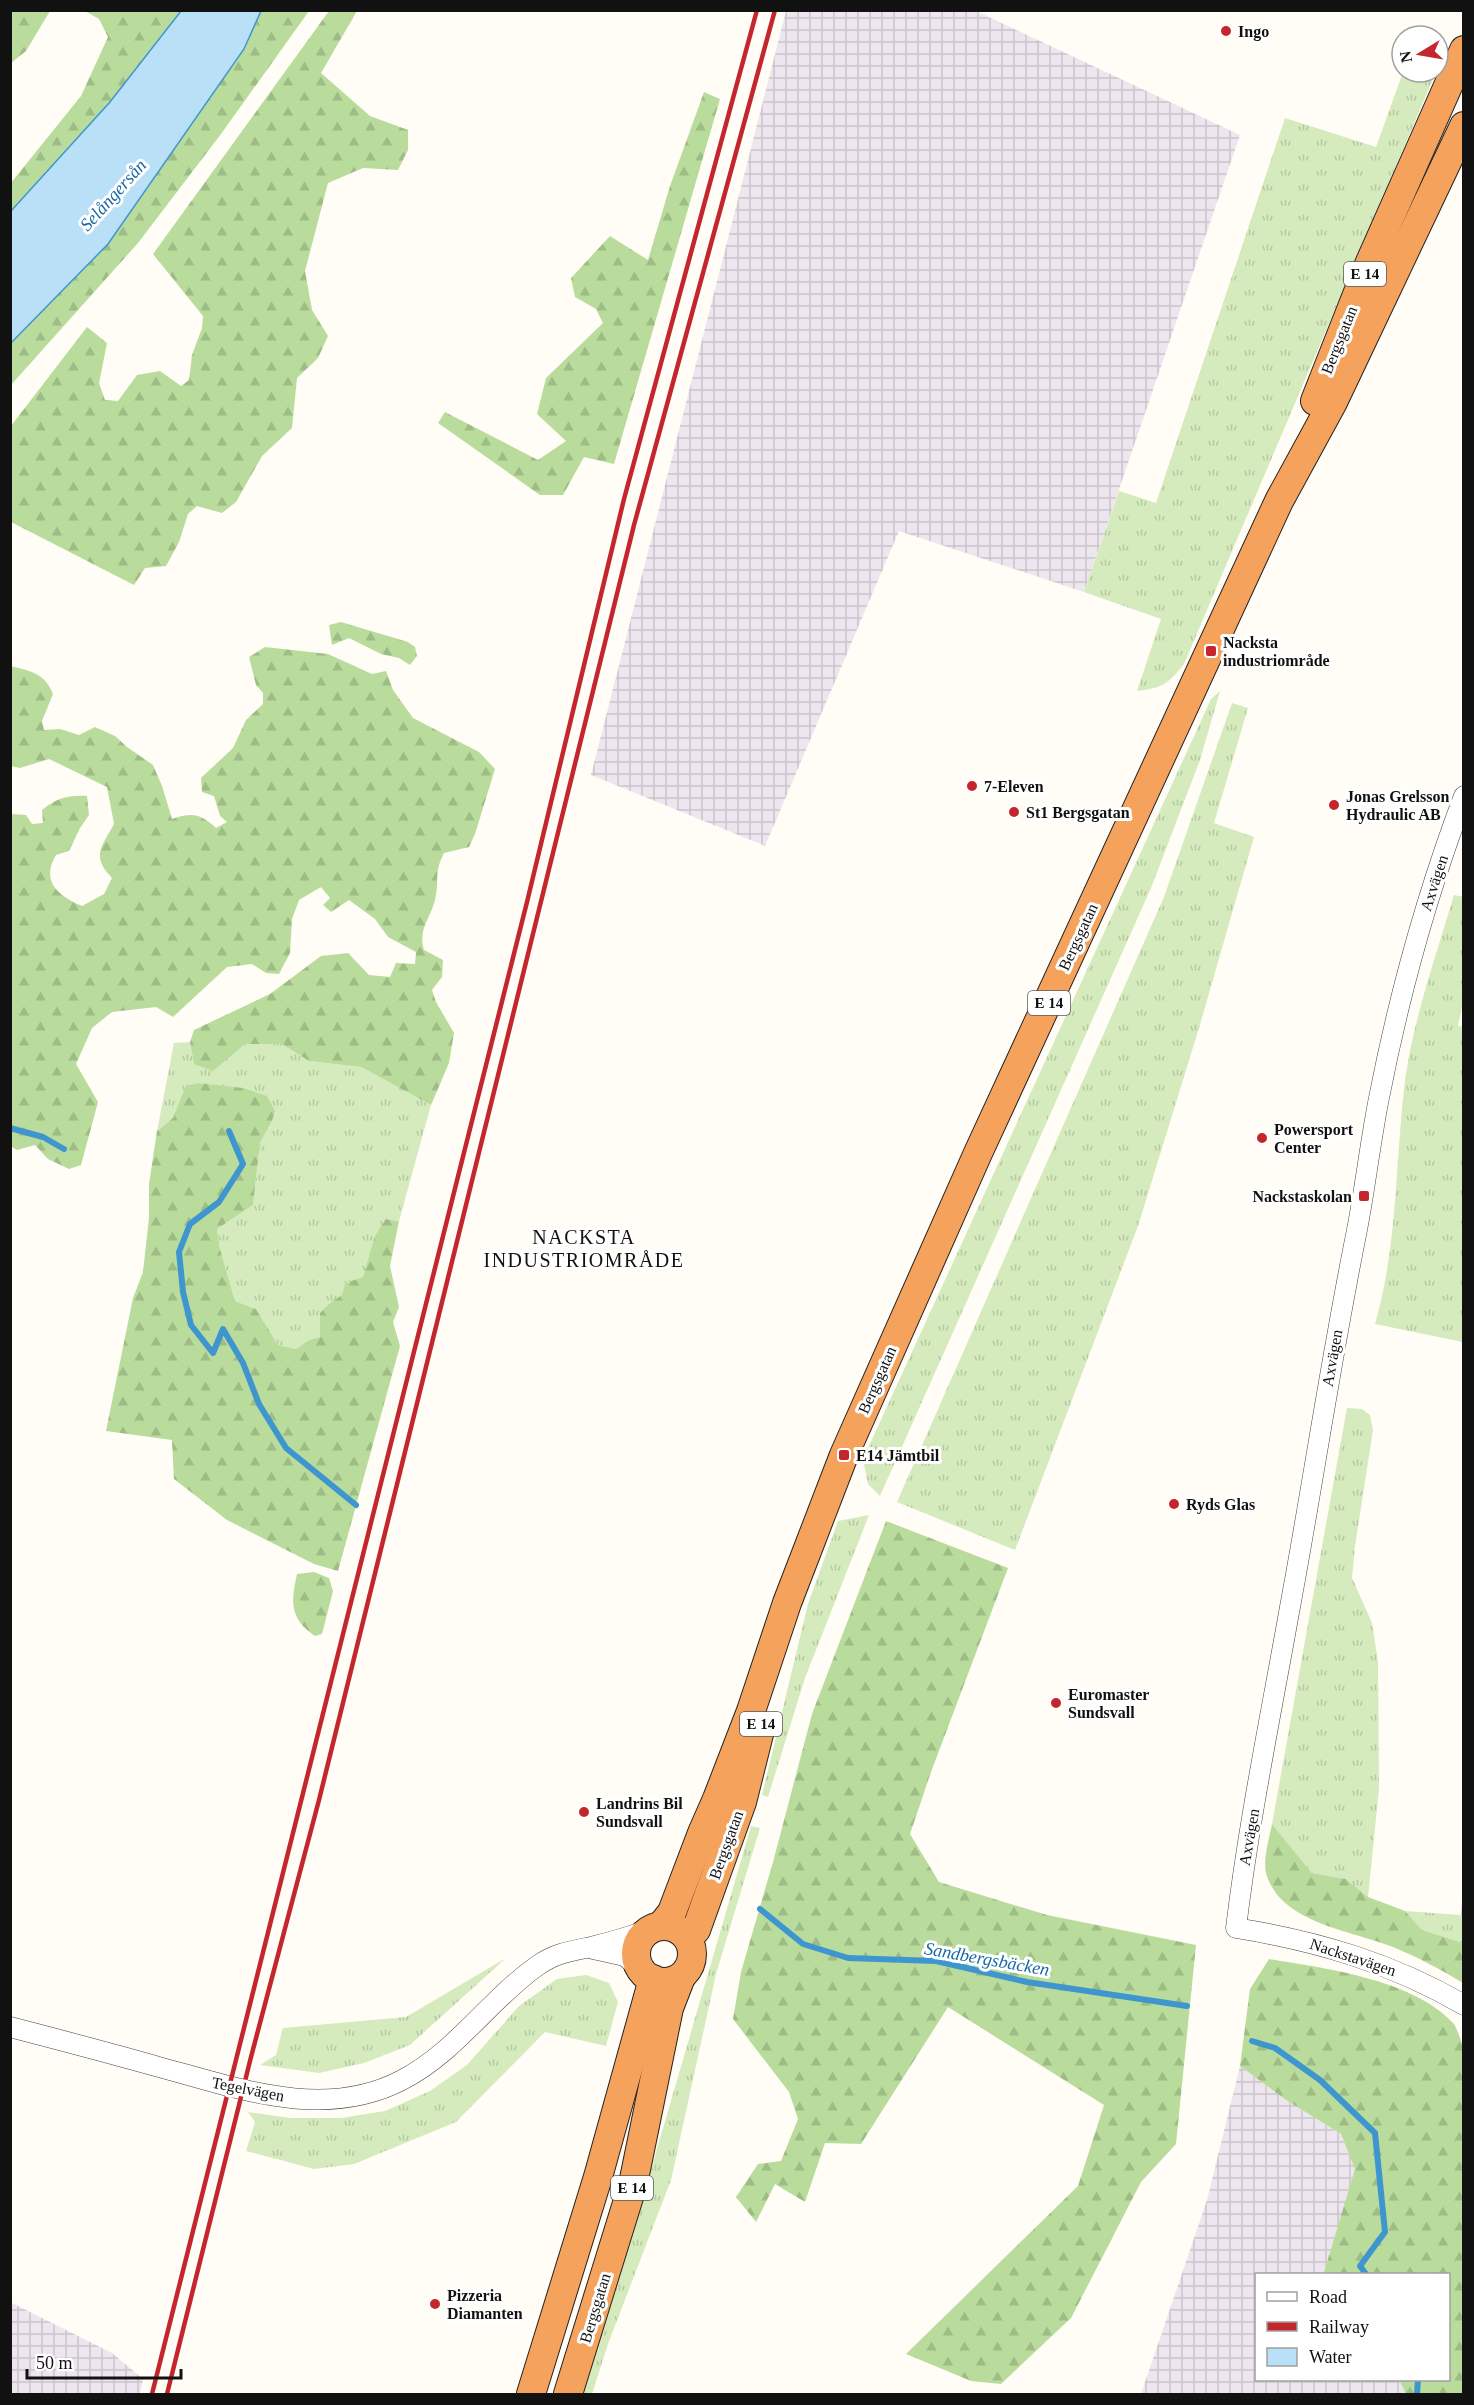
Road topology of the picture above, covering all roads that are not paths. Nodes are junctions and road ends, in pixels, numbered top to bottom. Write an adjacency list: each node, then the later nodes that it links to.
1 (1464, 50): 3 (highway, Bergsgatan / E 14)
2 (1460, 135): 3 (highway, Bergsgatan / E 14)
3 (1279, 501): 5 (highway, Bergsgatan / E 14)
4 (1464, 796): 7 (street, Axvägen)
5 (824, 1506): 6 (highway, Bergsgatan / E 14); 8 (highway, Bergsgatan / E 14)
6 (655, 1928): 8 (highway); 9 (street, Tegelvägen); 10 (highway, Bergsgatan / E 14)
7 (1236, 1928): 12 (street, Nackstavägen)
8 (687, 1937): 11 (highway, Bergsgatan / E 14)
9 (587, 1948): 10 (street, Tegelvägen); 13 (street, Tegelvägen)
10 (647, 1975): 11 (highway); 14 (highway, Bergsgatan / E 14)
11 (681, 1977): 15 (highway, Bergsgatan / E 14)
12 (1464, 2005)
13 (10, 2027)
14 (531, 2394)
15 (568, 2394)

